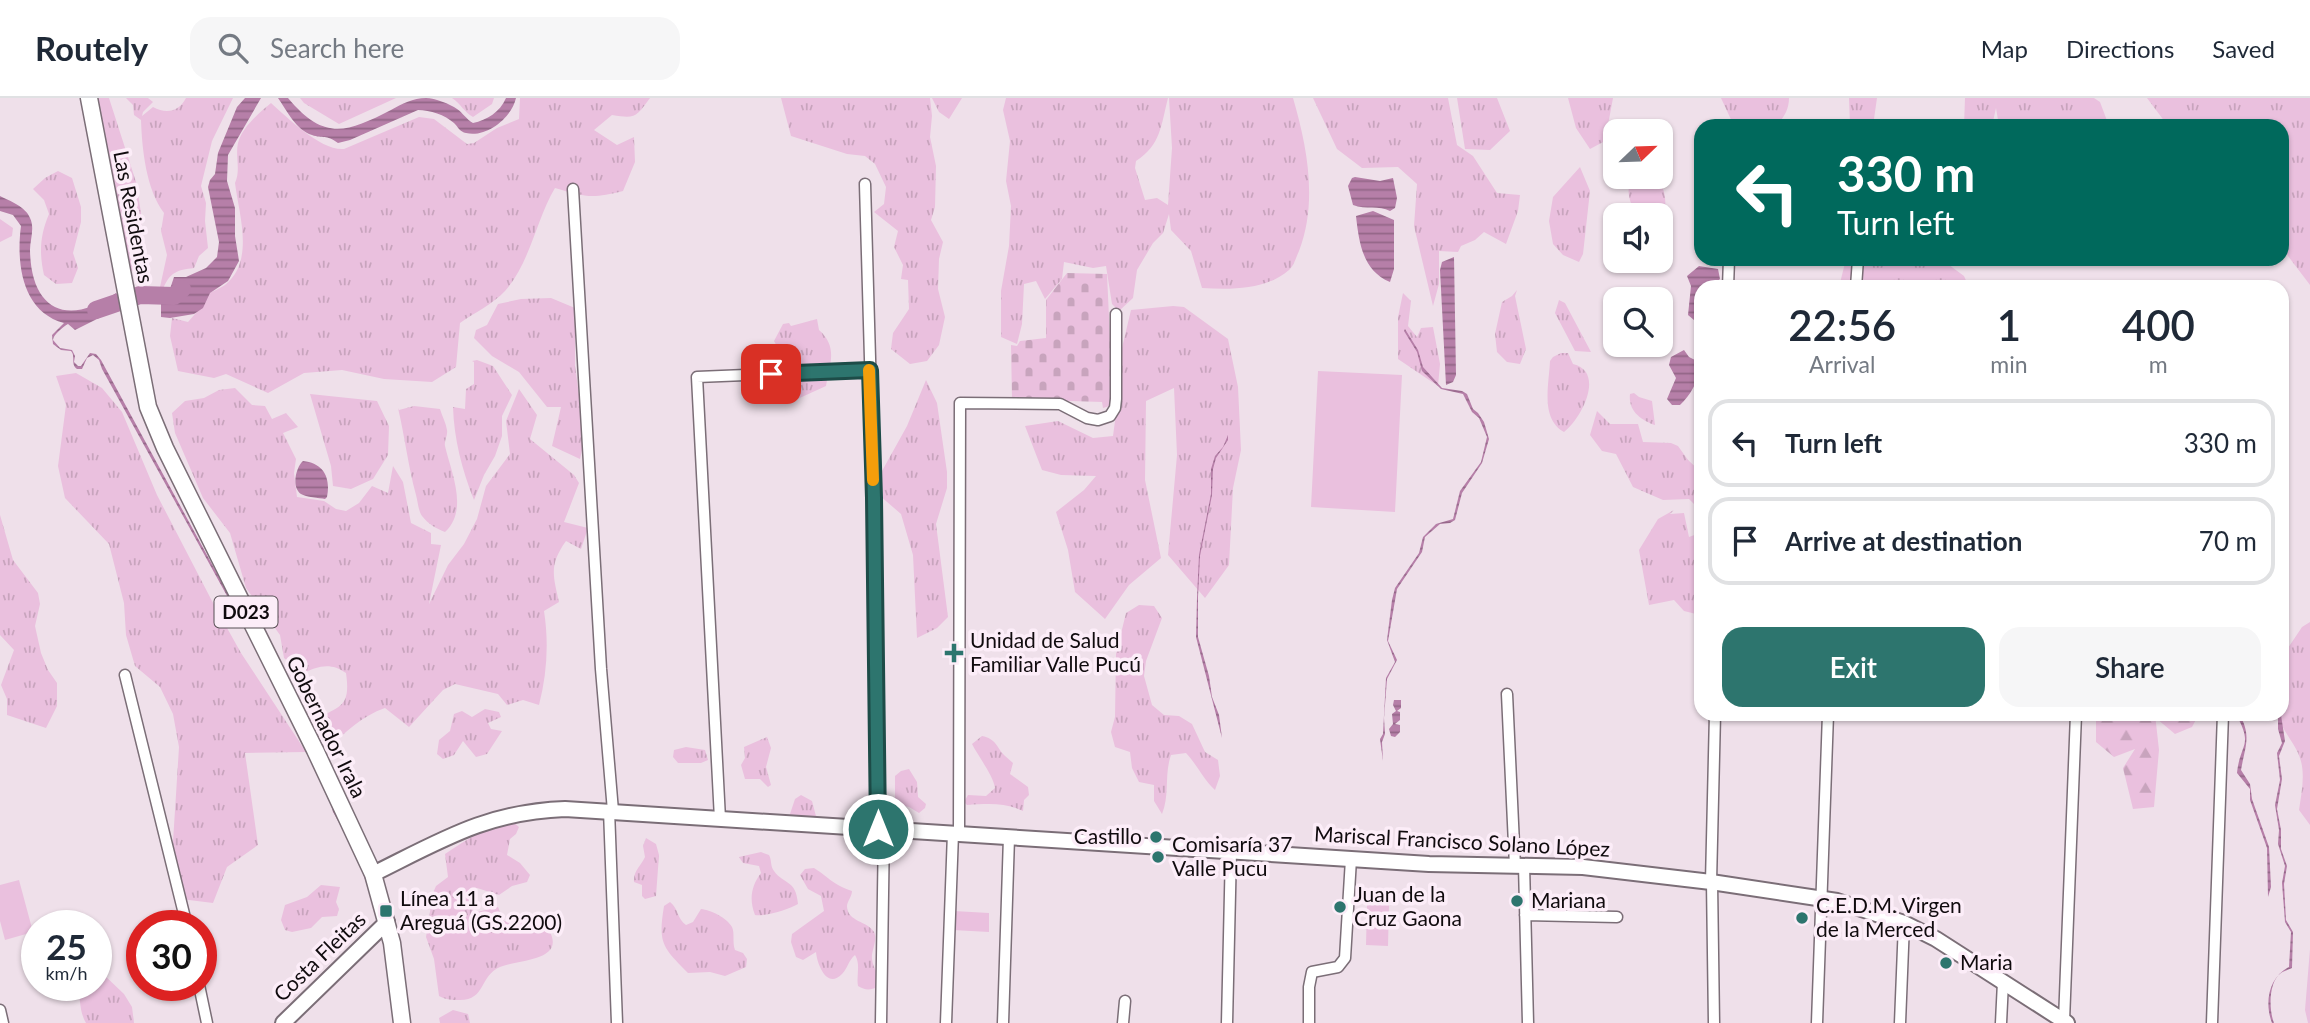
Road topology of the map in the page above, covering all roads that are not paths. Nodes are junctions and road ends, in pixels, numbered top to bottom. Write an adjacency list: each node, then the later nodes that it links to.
1 (89, 98): 5 (main road, Las Residentas / D023)
2 (865, 184): 6 (street)
3 (573, 189): 13 (street)
4 (1116, 314): 16 (street)
5 (136, 344): 21 (main road, Gobernador Irala / D023)
6 (870, 370): 14 (street); 15 (street)
7 (125, 675): 24 (street)
8 (1507, 694): 20 (street)
9 (1715, 721): 22 (street)
10 (1828, 721): 23 (street)
11 (2076, 721): 33 (street)
12 (2223, 721): 50 (street)
13 (611, 811): 14 (main road, Mariscal Francisco Solano López); 21 (main road, Mariscal Francisco Solano López); 38 (street)
14 (720, 819): 15 (main road, Mariscal Francisco Solano López)
15 (881, 829): 16 (main road, Mariscal Francisco Solano López); 39 (street)
16 (956, 834): 17 (main road, Mariscal Francisco Solano López); 40 (street)
17 (1009, 837): 18 (main road, Mariscal Francisco Solano López); 41 (street)
18 (1231, 850): 19 (main road, Mariscal Francisco Solano López); 43 (street)
19 (1351, 859): 20 (main road, Mariscal Francisco Solano López); 44 (street)
20 (1519, 865): 22 (main road, Mariscal Francisco Solano López); 25 (street)
21 (373, 874): 27 (main road, Gobernador Irala / D023)
22 (1712, 882): 23 (main road, Mariscal Francisco Solano López); 46 (street)
23 (1822, 899): 28 (main road, Mariscal Francisco Solano López); 47 (street)
24 (183, 910)
25 (1525, 915): 26 (street); 45 (street)
26 (1617, 917)
27 (387, 922): 36 (main road, Costa Fleitas); 37 (main road, Gobernador Irala / D023)
28 (1904, 923): 29 (main road, Mariscal Francisco Solano López); 48 (street)
29 (2003, 982): 33 (main road, Mariscal Francisco Solano López); 49 (street)
30 (202, 1001): 35 (street)
31 (1125, 1001): 42 (street)
32 (0, 1010): 34 (street)
33 (2065, 1022)
34 (3, 1023)
35 (207, 1023)
36 (282, 1023)
37 (402, 1023)
38 (617, 1023)
39 (881, 1023)
40 (946, 1023)
41 (1003, 1023)
42 (1123, 1023)
43 (1227, 1023)
44 (1309, 1023)
45 (1528, 1023)
46 (1714, 1023)
47 (1817, 1023)
48 (1900, 1023)
49 (2001, 1023)
50 (2212, 1023)

